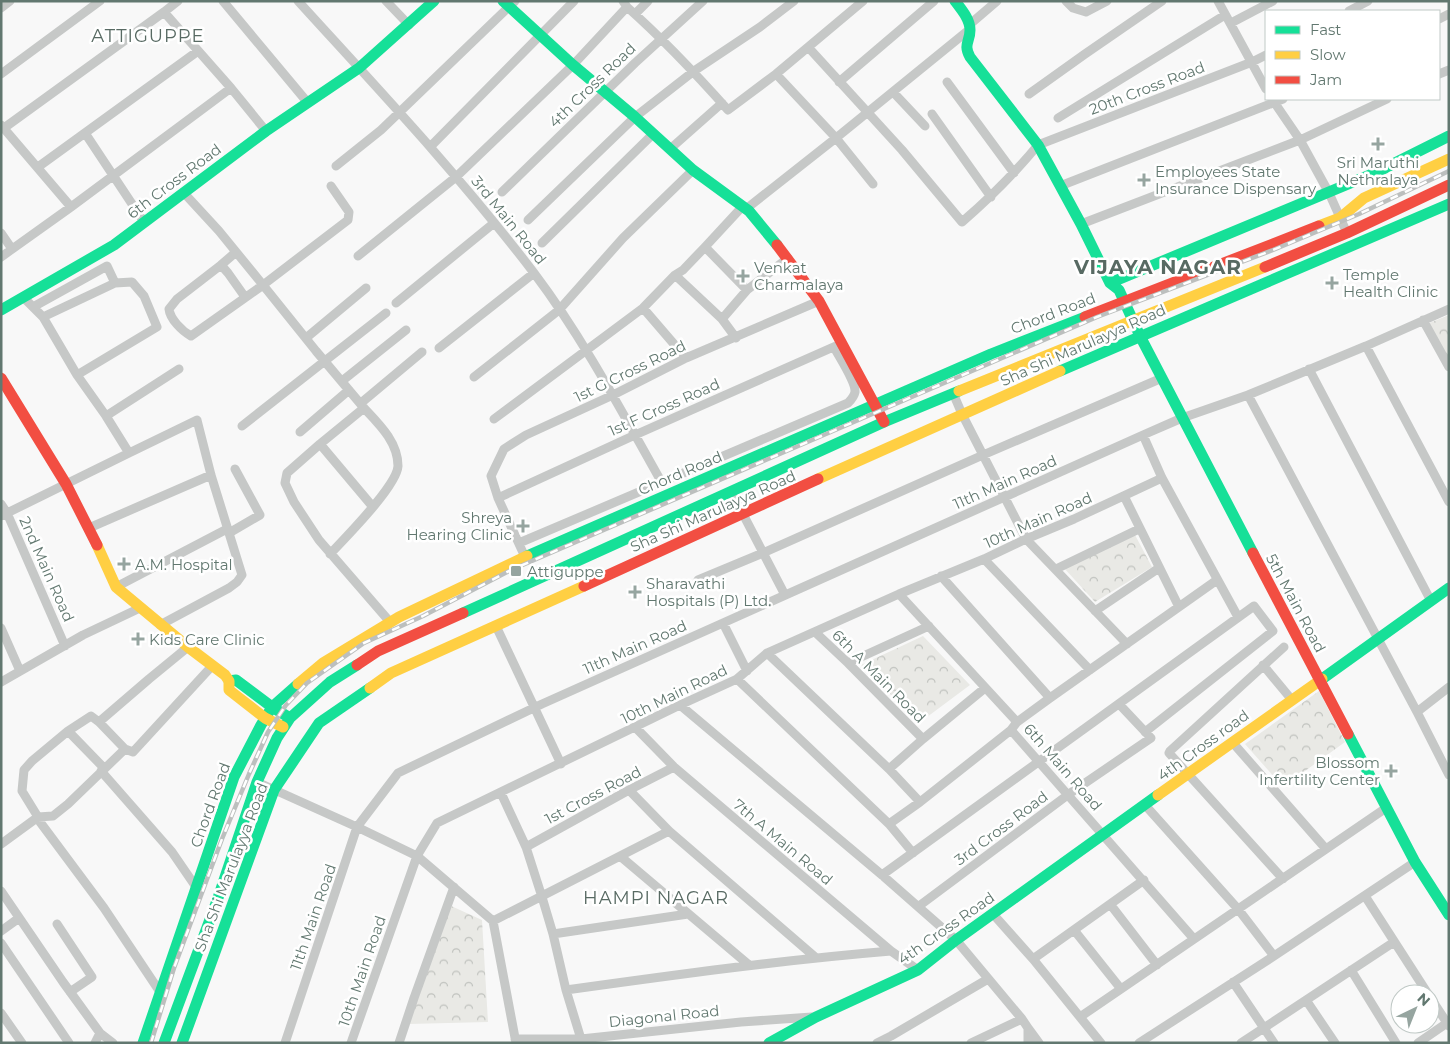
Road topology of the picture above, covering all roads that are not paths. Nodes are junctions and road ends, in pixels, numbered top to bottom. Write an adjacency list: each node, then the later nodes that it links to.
1 (10, 1): 24 (street)
2 (100, 1): 41 (street)
3 (178, 1): 26 (street)
4 (223, 1): 52 (street)
5 (298, 1): 39 (street, 3rd Main Road)
6 (386, 1): 30 (street)
7 (434, 1): 30 (main road, 6th Cross Road)
8 (574, 1): 32 (street)
9 (648, 1): 27 (street)
10 (703, 1): 33 (street, 4th Cross Road)
11 (794, 1): 40 (street)
12 (863, 1): 34 (street)
13 (934, 1): 43 (street)
14 (955, 1): 31 (main road)
15 (997, 1): 31 (street)
16 (1066, 1): 17 (street)
17 (1107, 1)
18 (1162, 1): 49 (street)
19 (1273, 1): 29 (street)
20 (1368, 1): 25 (street)
21 (1222, 2): 28 (street)
22 (509, 3): 32 (main road); 54 (street)
23 (625, 4): 27 (street); 38 (street)
24 (1, 8)
25 (1351, 10)
26 (164, 12): 35 (street); 60 (street)
27 (635, 14): 33 (street)
28 (1225, 15): 29 (street); 58 (street)
29 (1231, 23): 37 (street)
30 (409, 25): 39 (main road, 6th Cross Road)
31 (969, 27): 48 (street); 67 (main road, 5th Main Road)
32 (541, 36): 38 (main road); 68 (street)
33 (661, 39): 40 (street); 47 (street, 4th Cross Road)
34 (808, 47): 42 (street); 43 (street)
35 (198, 51): 46 (street); 62 (street)
36 (1265, 56): 37 (street, 20th Cross Road)
37 (1252, 62): 45 (street); 67 (street, 20th Cross Road)
38 (573, 65): 47 (main road); 76 (street)
39 (359, 68): 52 (main road, 6th Cross Road); 54 (street, 3rd Main Road)
40 (694, 71): 53 (street); 57 (street)
41 (1, 74)
42 (776, 74): 53 (street); 65 (street)
43 (839, 82): 55 (street)
44 (947, 82): 74 (street)
45 (1265, 87)
46 (231, 88): 61 (street); 75 (street)
47 (606, 92): 57 (main road); 81 (street, 4th Cross Road)
48 (893, 92): 55 (street); 59 (street)
49 (1029, 94)
50 (1273, 100): 66 (street); 80 (street)
51 (1385, 100): 66 (street)
52 (308, 103): 61 (main road, 6th Cross Road)
53 (722, 103): 69 (street)
54 (400, 112): 68 (street, 3rd Main Road); 71 (street)
55 (868, 112): 65 (street); 84 (street)
56 (932, 114): 84 (street)
57 (635, 117): 63 (main road); 89 (street)
58 (1058, 118)
59 (925, 126)
60 (2, 127): 72 (street)
61 (266, 131): 82 (main road, 6th Cross Road)
62 (85, 133): 72 (street); 75 (street)
63 (653, 134): 69 (main road); 95 (street)
64 (1449, 136): 83 (main road)
65 (836, 138): 77 (street); 87 (street)
66 (1300, 140): 83 (street); 92 (street)
67 (1038, 145): 74 (street); 80 (main road, 5th Main Road)
68 (430, 146): 76 (street, 3rd Main Road)
69 (670, 149): 73 (main road)
70 (1449, 159): 88 (main road, Chord Road)
71 (336, 166)
72 (38, 168): 86 (street)
73 (693, 170): 87 (main road); 121 (street)
74 (1014, 173): 84 (street)
75 (113, 176): 86 (street); 90 (street)
76 (456, 177): 91 (street, 3rd Main Road); 100 (street)
77 (873, 184)
78 (1449, 185): 94 (main road)
79 (331, 186): 107 (street)
80 (1060, 186): 92 (main road, 5th Main Road)
81 (502, 192)
82 (184, 193): 90 (main road, 6th Cross Road); 98 (street)
83 (1329, 193): 88 (street); 106 (main road)
84 (991, 197)
85 (1449, 204): 128 (main road, Sha Shi Marulayya Road)
86 (72, 207): 97 (street)
87 (744, 208): 96 (street); 101 (main road)
88 (1340, 218): 94 (street); 114 (main road, Chord Road)
89 (528, 220)
90 (144, 222): 112 (main road, 6th Cross Road)
91 (494, 222): 103 (street, 3rd Main Road); 116 (street)
92 (1081, 224): 106 (main road, 5th Main Road)
93 (1, 233): 97 (street)
94 (1347, 233): 126 (main road)
95 (542, 243)
96 (705, 247): 104 (street); 110 (street)
97 (12, 249): 99 (street)
98 (236, 252): 102 (street); 107 (street)
99 (1, 256)
100 (358, 256)
101 (788, 258): 110 (street); 113 (main road)
102 (220, 265): 111 (street); 111 (street)
103 (534, 273): 121 (street, 3rd Main Road); 133 (street)
104 (675, 275): 118 (street); 124 (street)
105 (116, 283): 108 (street); 115 (street); 141 (street)
106 (1110, 283): 114 (main road, 5th Main Road)
107 (263, 285): 111 (street); 129 (street)
108 (68, 287): 115 (street); 117 (street)
109 (366, 288): 129 (street)
110 (747, 290): 124 (street)
111 (244, 297)
112 (24, 298): 117 (street); 120 (main road, 6th Cross Road)
113 (819, 301): 130 (street, 1st G Cross Road); 131 (main road)
114 (1125, 301): 126 (main road, 5th Main Road); 150 (main road, Chord Road)
115 (76, 302): 123 (street)
116 (396, 303)
117 (33, 307): 123 (street)
118 (642, 308): 134 (street); 136 (street)
119 (1449, 309): 125 (street, 11th Main Road)
120 (1, 310)
121 (559, 310): 134 (street, 3rd Main Road); 142 (street)
122 (386, 313): 137 (street)
123 (44, 317): 141 (street)
124 (722, 319): 130 (street)
125 (1423, 320): 132 (street, 11th Main Road); 138 (street)
126 (1134, 321): 128 (main road, 5th Main Road); 147 (main road)
127 (406, 330): 145 (street)
128 (1140, 336): 144 (main road, 5th Main Road); 152 (main road, Sha Shi Marulayya Road)
129 (306, 338): 137 (street)
130 (736, 338): 136 (street, 1st G Cross Road)
131 (838, 345): 150 (main road); 159 (street, 1st F Cross Road); 167 (street)
132 (1366, 346): 140 (street, 11th Main Road); 173 (street)
133 (439, 348)
134 (585, 350): 148 (street, 3rd Main Road); 155 (street)
135 (422, 352): 151 (street)
136 (686, 358): 148 (street, 1st G Cross Road)
137 (325, 361): 145 (street); 157 (street)
138 (1449, 367)
139 (179, 369): 153 (street)
140 (1309, 369): 149 (street, 11th Main Road); 196 (street)
141 (78, 375): 153 (street)
142 (474, 377)
143 (1, 378): 168 (main road)
144 (1162, 378): 154 (main road, 5th Main Road); 163 (street)
145 (342, 381): 146 (street)
146 (349, 390): 151 (street); 158 (street)
147 (953, 393): 152 (street); 156 (main road)
148 (613, 395): 159 (street, 3rd Main Road); 171 (street, 1st G Cross Road)
149 (1248, 395): 154 (street, 11th Main Road); 208 (street)
150 (876, 405): 156 (main road); 185 (main road, Chord Road)
151 (363, 406): 161 (street); 175 (street)
152 (962, 414): 163 (street); 176 (main road, Sha Shi Marulayya Road)
153 (106, 416): 162 (street)
154 (1182, 418): 160 (street, 11th Main Road); 221 (main road, 5th Main Road)
155 (494, 419)
156 (884, 422): 169 (main road)
157 (242, 426)
158 (300, 432)
159 (635, 435): 167 (street, 3rd Main Road); 171 (street, 1st F Cross Road)
160 (1143, 435): 166 (street); 172 (street, 11th Main Road)
161 (320, 444): 175 (street); 184 (street)
162 (129, 453): 165 (street); 168 (street)
163 (983, 455): 172 (street); 183 (street)
164 (235, 469): 180 (street)
165 (211, 476): 178 (street); 180 (street)
166 (1162, 478): 170 (street, 10th Main Road); 191 (street)
167 (662, 483): 182 (street)
168 (66, 484): 177 (street); 178 (main road)
169 (731, 491): 176 (street); 235 (main road)
170 (1124, 496): 179 (street); 181 (street, 10th Main Road)
171 (498, 498): 182 (street, 1st G Cross Road)
172 (1004, 498): 181 (street); 195 (street, 11th Main Road)
173 (1449, 502)
174 (1, 504): 177 (street, 2nd Main Road)
175 (373, 507): 184 (street)
176 (743, 514): 183 (street); 204 (main road, Sha Shi Marulayya Road)
177 (4, 515): 210 (street, 2nd Main Road)
178 (89, 528): 192 (main road)
179 (1139, 529): 187 (street); 188 (street)
180 (228, 531): 192 (street); 203 (street)
181 (1026, 539): 186 (street, 10th Main Road); 188 (street)
182 (519, 544): 185 (street, 1st G Cross Road)
183 (763, 553): 190 (street); 195 (street)
184 (330, 554): 201 (street)
185 (525, 557): 201 (main road, Chord Road)
186 (984, 558): 189 (street, 10th Main Road); 218 (street)
187 (1159, 568): 197 (street); 199 (street)
188 (1056, 569): 199 (street)
189 (941, 576): 194 (street, 10th Main Road); 226 (street)
190 (698, 580)
191 (1217, 580): 197 (street); 200 (street)
192 (116, 587): 198 (main road)
193 (1449, 588): 196 (main road, 4th Cross road)
194 (899, 594): 205 (street, 6th Main Road); 207 (street, 10th Main Road)
195 (785, 595): 202 (street, 11th Main Road)
196 (1430, 601): 208 (main road, 4th Cross road)
197 (1179, 607): 209 (street)
198 (140, 608): 203 (main road); 210 (street)
199 (1095, 611): 209 (street)
200 (1238, 617): 228 (street); 239 (street, 3rd Cross Road)
201 (390, 622): 230 (main road, Chord Road)
202 (723, 623): 217 (street); 231 (street, 11th Main Road)
203 (160, 625): 211 (main road)
204 (496, 626): 231 (street); 252 (main road, Sha Shi Marulayya Road)
205 (929, 626): 214 (street); 225 (street, 6th Main Road)
206 (1, 628): 219 (street)
207 (815, 632): 213 (street, 10th Main Road); 214 (street, 6th A Main Road)
208 (1378, 638): 221 (main road, 4th Cross road); 232 (street)
209 (1127, 644): 218 (street)
210 (65, 646): 219 (street)
211 (188, 647): 216 (main road); 234 (street)
212 (1284, 647): 215 (street)
213 (768, 653): 217 (street, 10th Main Road); 247 (street)
214 (848, 663): 240 (street, 6th A Main Road)
215 (1263, 665): 227 (street); 249 (street)
216 (212, 666): 222 (main road); 242 (street)
217 (747, 670): 220 (street, 10th Main Road)
218 (1090, 670): 226 (street)
219 (20, 671): 223 (street)
220 (737, 679): 229 (street, 10th Main Road); 260 (street)
221 (1319, 680): 227 (main road, 4th Cross road); 258 (main road, 5th Main Road)
222 (229, 681): 230 (main road); 233 (main road)
223 (1, 682)
224 (1449, 687): 232 (street)
225 (986, 688): 236 (street, 6th Main Road); 240 (street)
226 (1050, 698): 236 (street)
227 (1292, 700): 241 (main road, 4th Cross road)
228 (1119, 704): 239 (street); 243 (street)
229 (680, 706): 237 (street, 10th Main Road); 271 (street)
230 (272, 708): 233 (main road, Chord Road); 235 (main road)
231 (534, 708): 245 (street); 261 (street, 11th Main Road)
232 (1418, 712): 244 (street)
233 (265, 718): 235 (main road); 274 (main road, Chord Road)
234 (99, 722): 238 (street); 242 (street)
235 (287, 723): 251 (main road)
236 (1014, 726): 243 (street, 6th Main Road); 256 (street)
237 (636, 728): 245 (street, 10th Main Road); 246 (street, 7th A Main Road)
238 (68, 731): 248 (street); 259 (street)
239 (1148, 735): 255 (street, 3rd Cross Road)
240 (923, 739): 247 (street)
241 (1232, 742): 249 (main road, 4th Cross road); 266 (street)
242 (124, 749): 248 (street)
243 (1039, 762): 255 (street, 6th Main Road); 267 (street)
244 (1446, 762): 250 (street)
245 (561, 764): 254 (street, 10th Main Road)
246 (674, 767): 253 (street, 1st Cross Road); 295 (street, 7th A Main Road)
247 (889, 769): 256 (street)
248 (103, 770): 259 (street); 274 (street)
249 (1188, 774): 257 (main road, 4th Cross road); 272 (street)
250 (1449, 774)
251 (257, 782): 252 (street); 327 (main road)
252 (274, 790): 261 (street); 328 (main road, Sha Shi Marulayya Road)
253 (629, 790): 262 (street); 265 (street, 1st Cross Road)
254 (501, 793): 265 (street); 268 (street, 10th Main Road)
255 (1069, 794): 263 (street, 6th Main Road); 280 (street, 3rd Cross Road)
256 (920, 802): 260 (street)
257 (1145, 805): 263 (main road, 4th Cross road); 281 (street)
258 (1386, 808): 266 (street); 270 (main road, 5th Main Road)
259 (38, 817): 264 (street); 309 (street)
260 (889, 824): 267 (street)
261 (357, 827): 268 (street); 329 (street, 11th Main Road)
262 (670, 831): 269 (street); 297 (street)
263 (1104, 834): 273 (street, 6th Main Road); 283 (main road, 4th Cross Road)
264 (1, 844)
265 (526, 847): 278 (street)
266 (1326, 849): 272 (street)
267 (913, 853): 271 (street)
268 (417, 856): 275 (street); 330 (street, 10th Main Road)
269 (620, 856): 278 (street); 282 (street)
270 (1415, 862): 277 (street); 284 (main road, 5th Main Road)
271 (882, 875): 280 (street)
272 (1283, 878): 281 (street)
273 (1144, 880): 279 (street); 291 (street, 6th Main Road)
274 (196, 887): 309 (main road, Chord Road)
275 (454, 887): 286 (street); 331 (street)
276 (1, 891): 285 (street)
277 (1365, 896): 293 (street); 296 (street)
278 (542, 897): 286 (street); 290 (street)
279 (1110, 904): 288 (street); 300 (street)
280 (919, 906): 292 (street)
281 (1238, 909): 291 (street); 296 (street)
282 (688, 914): 290 (street); 299 (street)
283 (993, 914): 292 (main road, 4th Cross Road); 298 (street)
284 (1449, 915)
285 (19, 918): 289 (street); 308 (street)
286 (493, 921): 321 (street)
287 (57, 924): 308 (street)
288 (1074, 930): 298 (street); 306 (street)
289 (1, 931)
290 (553, 934): 307 (street)
291 (1194, 939): 300 (street)
292 (956, 940): 301 (main road, 4th Cross Road); 303 (street)
293 (1394, 942): 302 (street); 305 (street)
294 (1, 943): 323 (street)
295 (891, 951): 297 (street); 301 (street, 7th A Main Road)
296 (1274, 956): 304 (street)
297 (816, 957): 299 (street)
298 (1033, 959): 314 (street)
299 (749, 965): 307 (street)
300 (1157, 965): 306 (street)
301 (918, 970): 313 (main road, 4th Cross Road)
302 (1351, 970): 310 (street); 342 (street)
303 (988, 979): 315 (street); 333 (street)
304 (1233, 982): 318 (street); 338 (street)
305 (1422, 984)
306 (1121, 989): 314 (street)
307 (566, 990): 320 (street)
308 (70, 992): 319 (street)
309 (160, 992): 326 (main road, Chord Road)
310 (1306, 1000): 318 (street); 341 (street)
311 (1440, 1012): 316 (street)
312 (1, 1013): 322 (street)
313 (816, 1017): 320 (street, Diagonal Road); 332 (main road, 4th Cross Road)
314 (1080, 1017): 337 (street)
315 (1022, 1019): 317 (street); 334 (street)
316 (1448, 1024): 343 (street)
317 (1028, 1028): 335 (street); 336 (street)
318 (1264, 1028): 339 (street); 340 (street)
319 (100, 1033): 324 (street); 325 (street)
320 (581, 1039): 321 (street, Diagonal Road)
321 (516, 1041)
322 (22, 1043)
323 (69, 1043)
324 (94, 1043)
325 (113, 1043)
326 (142, 1043)
327 (164, 1043)
328 (182, 1043)
329 (285, 1043)
330 (351, 1043)
331 (399, 1043)
332 (769, 1043)
333 (876, 1043)
334 (971, 1043)
335 (1028, 1043)
336 (1039, 1043)
337 (1102, 1043)
338 (1139, 1043)
339 (1241, 1043)
340 (1274, 1043)
341 (1334, 1043)
342 (1396, 1043)
343 (1418, 1043)

